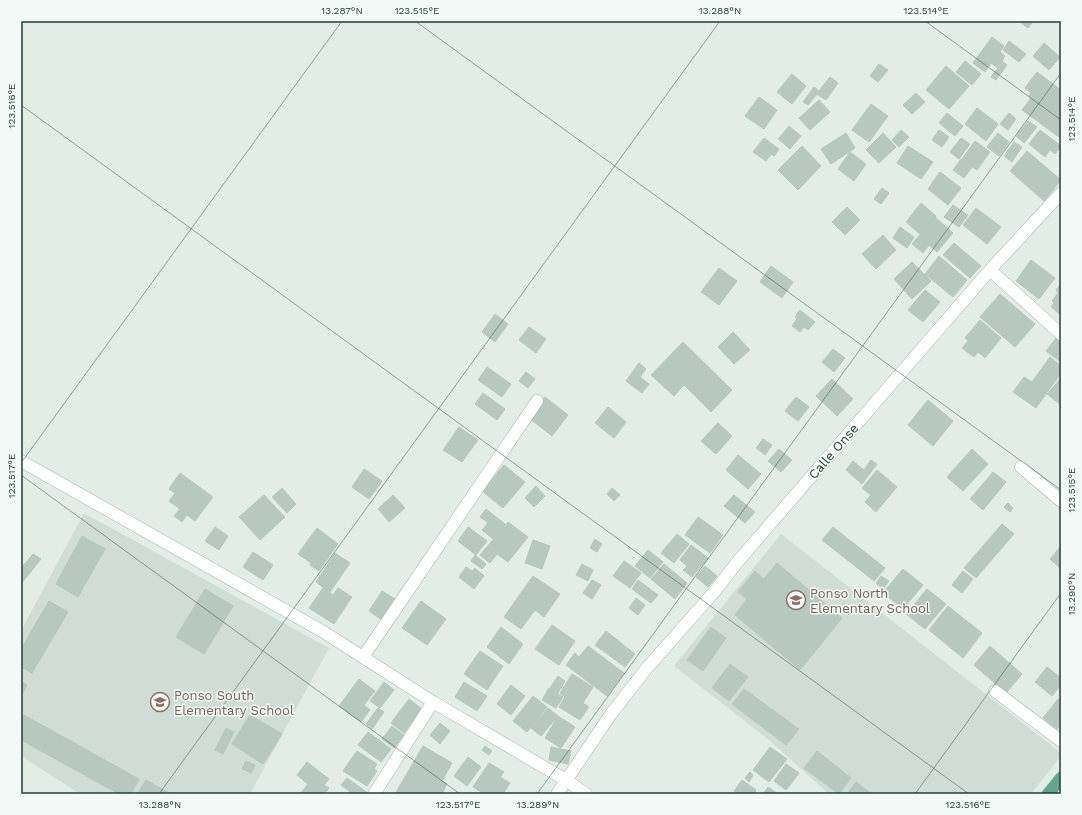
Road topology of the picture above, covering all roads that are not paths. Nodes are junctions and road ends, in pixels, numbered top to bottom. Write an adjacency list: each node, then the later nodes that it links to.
1 (1061, 193): 2 (street, Calle Onse)
2 (990, 270): 3 (street); 13 (street, Calle Onse)
3 (1061, 334)
4 (537, 401): 8 (street)
5 (21, 461): 8 (street)
6 (1021, 467): 7 (street)
7 (1061, 501)
8 (363, 657): 10 (street)
9 (995, 691): 11 (street)
10 (433, 702): 13 (street); 14 (street)
11 (1061, 741)
12 (1061, 778): 17 (main road)
13 (566, 780): 15 (street, Calle Onse); 16 (street)
14 (374, 794)
15 (557, 794)
16 (586, 794)
17 (1048, 794)

